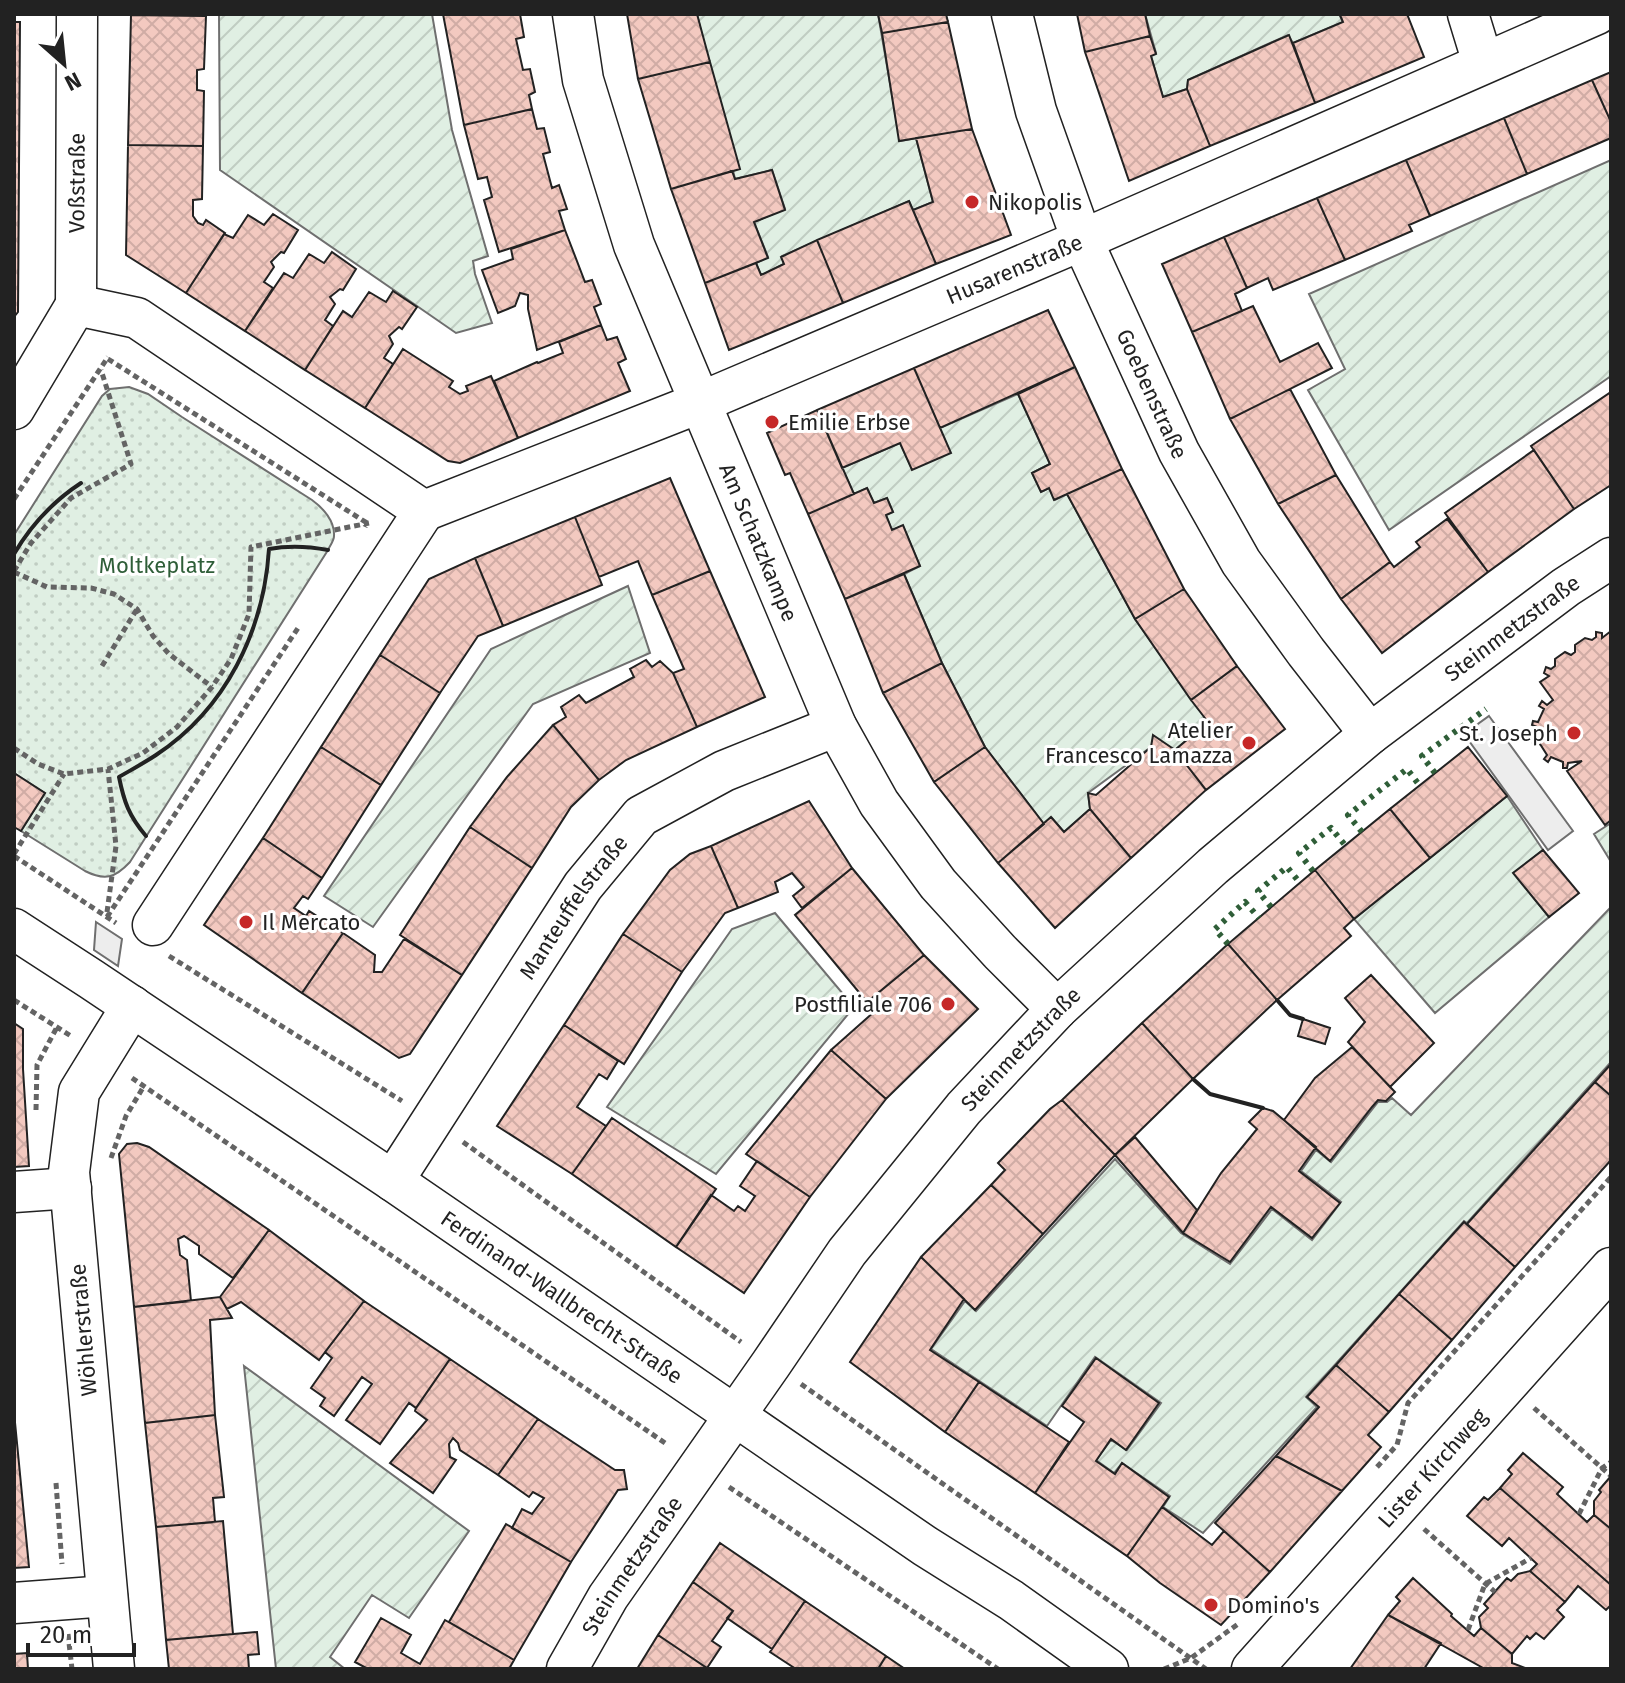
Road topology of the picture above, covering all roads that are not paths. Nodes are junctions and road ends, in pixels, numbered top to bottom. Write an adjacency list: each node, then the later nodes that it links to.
1 (77, 14): 8 (street, Voßstraße)
2 (573, 14): 9 (street, Am Schatzkampe)
3 (1012, 14): 7 (street, Goebenstraße)
4 (1468, 14): 6 (street)
5 (1597, 14): 6 (street, Husarenstraße)
6 (1483, 63): 7 (street, Husarenstraße)
7 (1082, 240): 9 (street, Husarenstraße); 14 (street, Goebenstraße)
8 (93, 308): 10 (street); 11 (street)
9 (699, 403): 11 (street, Husarenstraße); 13 (street, Am Schatzkampe)
10 (14, 409)
11 (424, 511): 16 (street)
12 (1611, 558): 14 (street, Steinmetzstraße)
13 (836, 726): 18 (street, Am Schatzkampe); 19 (street, Manteuffelstraße)
14 (1370, 734): 18 (street, Steinmetzstraße)
15 (14, 929): 17 (street, Ferdinand-Wallbrecht-Straße)
16 (147, 936)
17 (132, 1006): 19 (street, Ferdinand-Wallbrecht-Straße); 20 (street, Wöhlerstraße)
18 (1057, 1009): 23 (street, Steinmetzstraße)
19 (393, 1181): 23 (street, Ferdinand-Wallbrecht-Straße)
20 (71, 1188): 21 (street); 24 (street, Wöhlerstraße)
21 (14, 1192)
22 (1611, 1268): 29 (street, Lister Kirchweg)
23 (735, 1414): 27 (street, Steinmetzstraße); 28 (street, Ferdinand-Wallbrecht-Straße)
24 (107, 1596): 25 (street); 26 (street, Wöhlerstraße)
25 (14, 1603)
26 (114, 1669)
27 (567, 1669)
28 (1108, 1669)
29 (1252, 1669)

